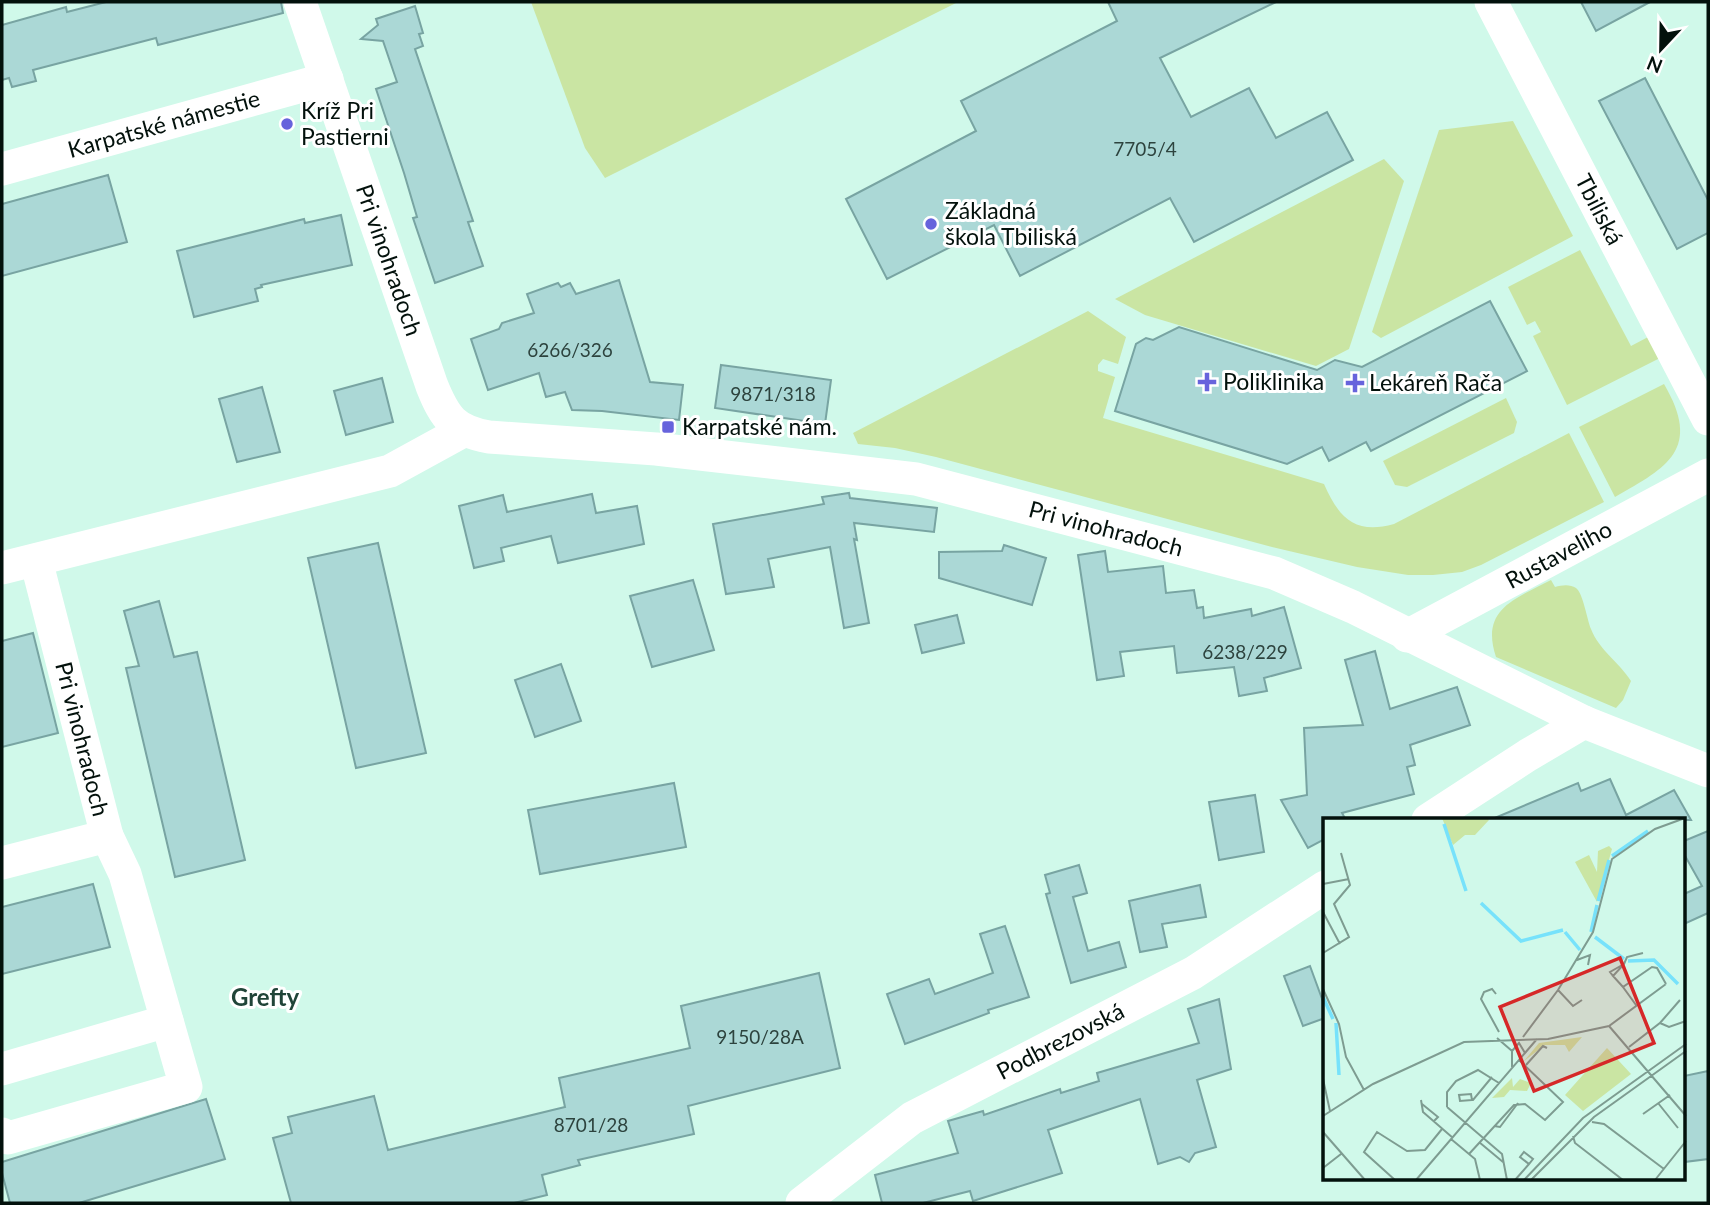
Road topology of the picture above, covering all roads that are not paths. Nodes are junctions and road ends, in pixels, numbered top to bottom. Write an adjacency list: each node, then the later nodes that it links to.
1 (300, 2): 3 (street, Pri vinohradoch)
2 (1491, 2): 5 (street, Tbiliská)
3 (327, 79): 4 (street, Karpatské námestie); 6 (street, Pri vinohradoch)
4 (2, 169)
5 (1708, 419)
6 (463, 430): 8 (street); 10 (street, Pri vinohradoch)
7 (1708, 475): 10 (street, Rustaveliho)
8 (36, 560): 9 (street); 14 (street, Pri vinohradoch)
9 (2, 568)
10 (1407, 636): 11 (street, Pri vinohradoch)
11 (1584, 722): 12 (street, Pri vinohradoch); 13 (street)
12 (1708, 771)
13 (1431, 818)
14 (107, 836): 15 (street, Pri vinohradoch); 17 (street, Pri vinohradoch)
15 (2, 863)
16 (1323, 888): 20 (street, Podbrezovská)
17 (167, 1021): 18 (street); 19 (street, Pri vinohradoch)
18 (2, 1069)
19 (2, 1134)
20 (803, 1203)

